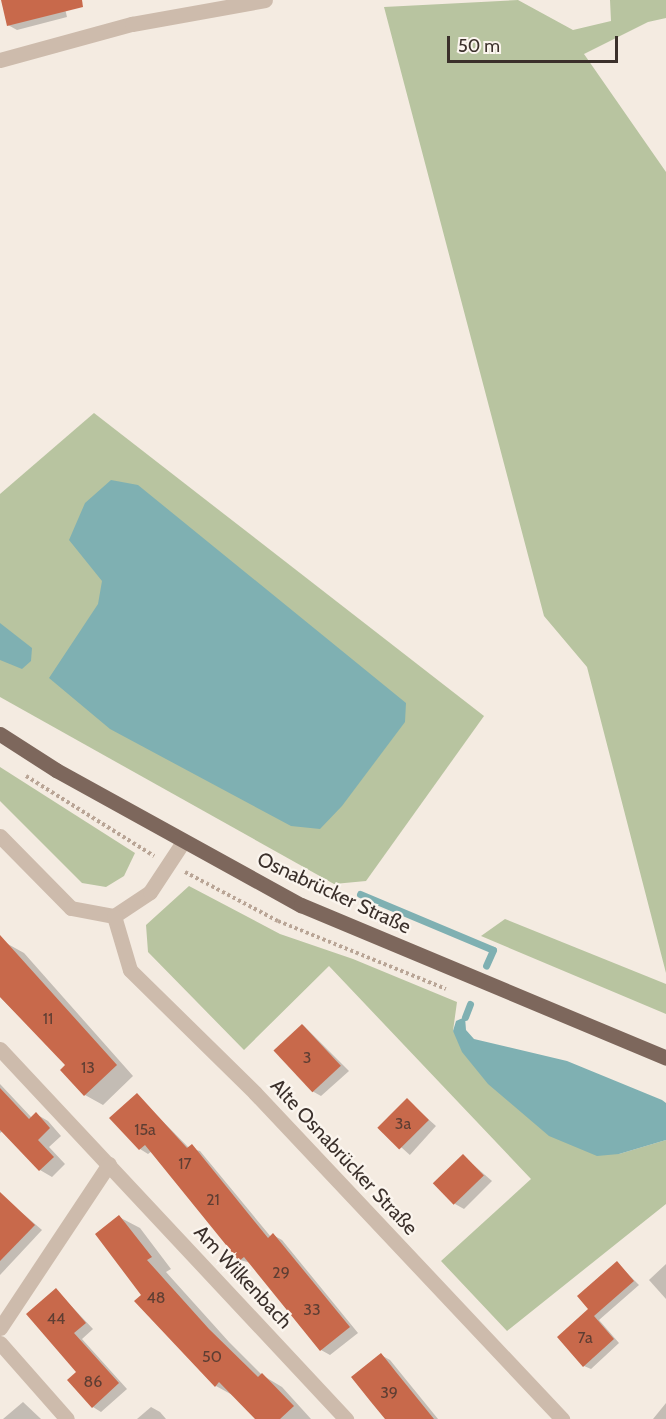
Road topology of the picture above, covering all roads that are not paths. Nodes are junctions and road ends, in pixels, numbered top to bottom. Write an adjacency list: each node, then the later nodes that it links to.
1 (265, 0): 2 (street)
2 (0, 60)
3 (0, 734): 5 (main road, Osnabrücker Straße)
4 (0, 836): 6 (street)
5 (183, 842): 6 (street); 8 (main road, Osnabrücker Straße)
6 (114, 916): 14 (street, Alte Osnabrücker Straße)
7 (0, 1049): 9 (street, Am Wilkenbach)
8 (666, 1058)
9 (109, 1164): 10 (street); 13 (street, Am Wilkenbach)
10 (0, 1328)
11 (0, 1343): 12 (street)
12 (67, 1419)
13 (346, 1419)
14 (562, 1419)

